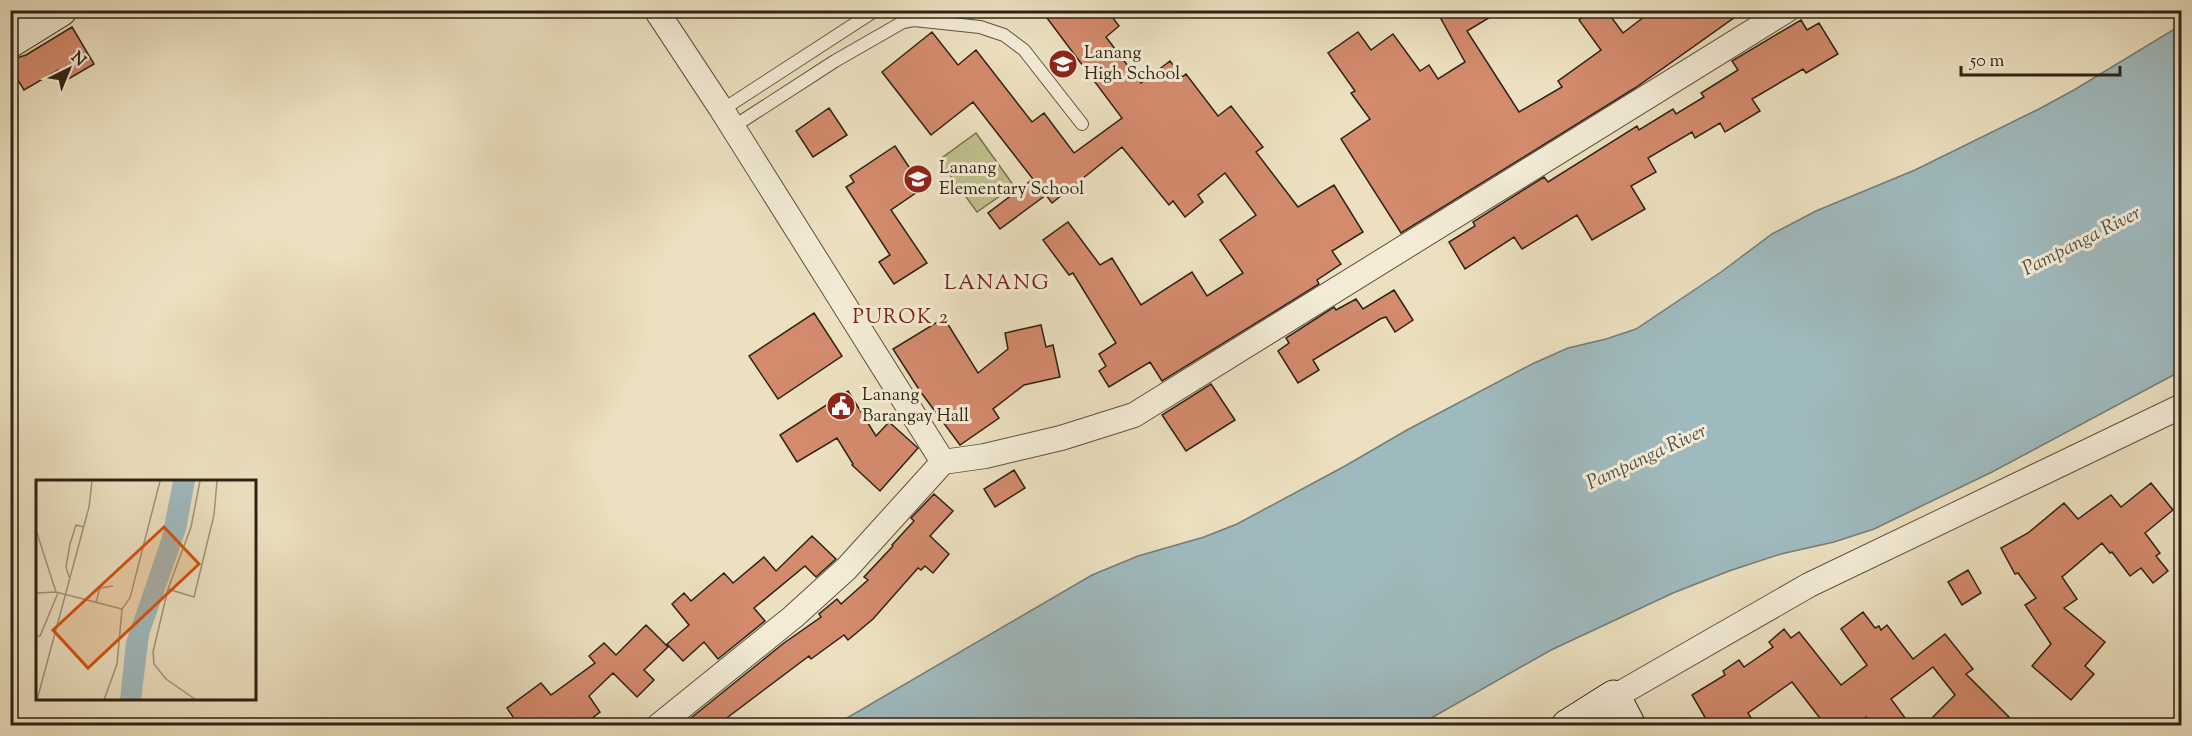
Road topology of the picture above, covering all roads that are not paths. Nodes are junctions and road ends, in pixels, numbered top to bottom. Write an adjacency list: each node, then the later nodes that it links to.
1 (60, 10): 5 (street)
2 (656, 10): 6 (street)
3 (876, 10): 6 (lane)
4 (1787, 10): 9 (street)
5 (10, 41)
6 (728, 119): 7 (lane); 9 (street)
7 (1082, 124)
8 (2181, 406): 10 (street)
9 (943, 462): 11 (street)
10 (1614, 697): 12 (street); 13 (street)
11 (658, 726)
12 (1568, 726)
13 (1629, 726)

